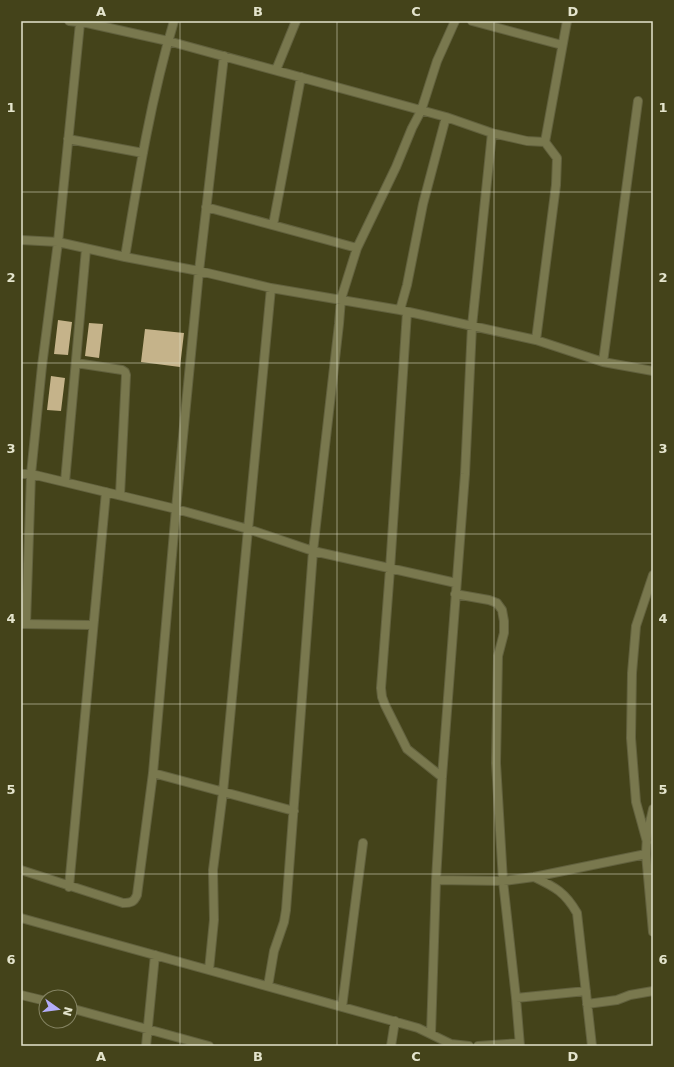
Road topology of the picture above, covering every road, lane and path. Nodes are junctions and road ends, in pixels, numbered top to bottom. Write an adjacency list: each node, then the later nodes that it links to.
1 (69, 21): 7 (street)
2 (174, 21): 8 (street)
3 (296, 21): 11 (street)
4 (455, 21): 14 (street)
5 (472, 21): 9 (street)
6 (567, 21): 9 (street)
7 (80, 23): 8 (street); 17 (street)
8 (168, 41): 10 (street); 19 (street)
9 (562, 45): 18 (street)
10 (224, 56): 11 (street); 20 (street)
11 (276, 70): 12 (street)
12 (301, 77): 14 (street); 21 (street)
13 (638, 100): 33 (street)
14 (422, 111): 15 (street); 25 (street)
15 (446, 118): 16 (street); 30 (street)
16 (492, 133): 18 (street); 31 (street)
17 (68, 139): 19 (street); 23 (street)
18 (545, 142): 32 (street)
19 (143, 153): 26 (street)
20 (206, 206): 21 (street); 27 (street)
21 (273, 225): 25 (street)
22 (21, 240): 23 (street)
23 (58, 242): 24 (street); 37 (street)
24 (86, 248): 26 (street); 34 (street)
25 (357, 248): 29 (street)
26 (124, 257): 27 (street)
27 (199, 271): 28 (street); 41 (street)
28 (271, 288): 29 (street); 42 (street)
29 (341, 299): 30 (street); 43 (street)
30 (404, 311): 31 (street); 44 (street)
31 (472, 326): 32 (street); 46 (street)
32 (536, 340): 33 (street)
33 (603, 362): 35 (street)
34 (76, 363): 38 (street); 40 (street)
35 (653, 371)
36 (21, 474): 37 (street)
37 (31, 474): 38 (street); 48 (street)
38 (65, 482): 39 (street)
39 (106, 492): 40 (street); 49 (street)
40 (120, 495): 41 (street)
41 (176, 509): 42 (street); 50 (street)
42 (248, 529): 43 (street); 52 (street)
43 (313, 551): 44 (street); 54 (street)
44 (390, 569): 46 (street); 51 (street)
45 (653, 575): 55 (street)
46 (456, 583): 47 (street)
47 (456, 594): 51 (street); 63 (street)
48 (23, 624): 49 (street)
49 (94, 625): 64 (street)
50 (153, 773): 52 (street); 64 (street)
51 (442, 777): 62 (street)
52 (222, 792): 54 (street); 68 (street)
53 (653, 809): 55 (street)
54 (294, 811): 69 (street)
55 (647, 842): 57 (street)
56 (363, 843): 76 (street)
57 (646, 854): 58 (street); 61 (street)
58 (647, 865): 60 (street); 66 (street)
59 (21, 870): 64 (street)
60 (653, 874)
61 (534, 877): 63 (street); 71 (street)
62 (436, 880): 63 (street); 80 (street)
63 (503, 881): 73 (street)
64 (69, 887)
65 (21, 918): 67 (street)
66 (653, 932)
67 (155, 955): 68 (street); 79 (street)
68 (209, 970): 69 (street)
69 (268, 986): 76 (street)
70 (653, 991): 75 (street)
71 (586, 992): 73 (street); 75 (street)
72 (21, 994): 74 (street)
73 (516, 998): 81 (street)
74 (38, 999)
75 (587, 1004): 87 (street)
76 (342, 1007): 78 (street)
77 (78, 1010): 79 (street)
78 (395, 1021): 80 (street); 84 (street)
79 (147, 1029): 82 (street); 83 (street)
80 (431, 1034): 85 (street)
81 (520, 1044): 86 (street)
82 (146, 1046)
83 (209, 1046)
84 (391, 1046)
85 (469, 1046)
86 (478, 1046)
87 (592, 1046)

